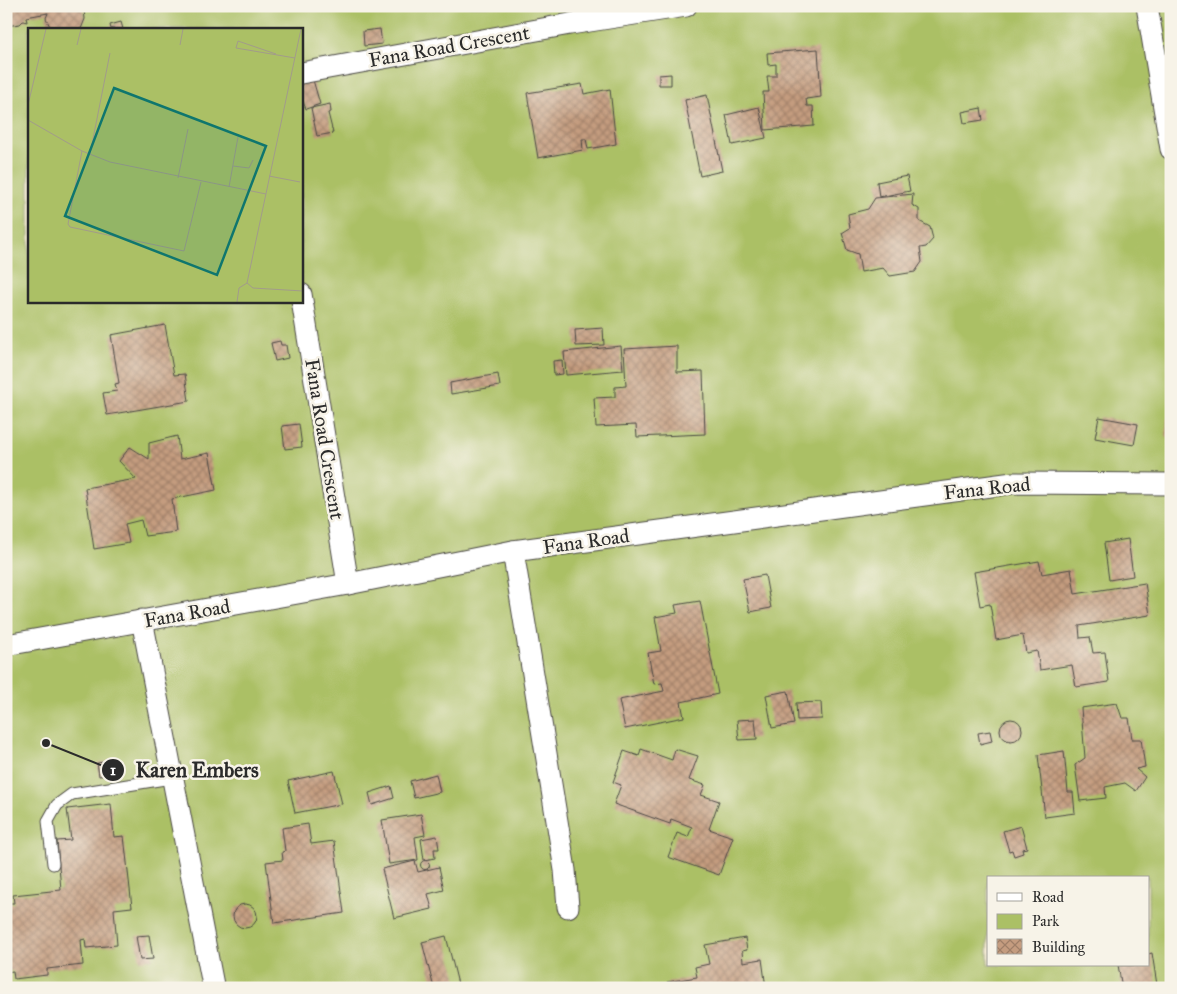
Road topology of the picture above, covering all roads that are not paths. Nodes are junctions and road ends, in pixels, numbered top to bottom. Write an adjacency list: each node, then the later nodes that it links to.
1 (686, 6): 3 (street, Fana Road Crescent)
2 (1147, 6): 4 (street)
3 (302, 72)
4 (1171, 150)
5 (302, 300): 8 (street, Fana Road Crescent)
6 (1171, 484): 7 (street, Fana Road)
7 (513, 551): 8 (street, Fana Road); 13 (street)
8 (348, 584): 9 (street, Fana Road)
9 (142, 620): 10 (street, Fana Road); 11 (street)
10 (6, 645)
11 (171, 778): 12 (lane); 14 (street)
12 (53, 864)
13 (568, 907)
14 (213, 985)

